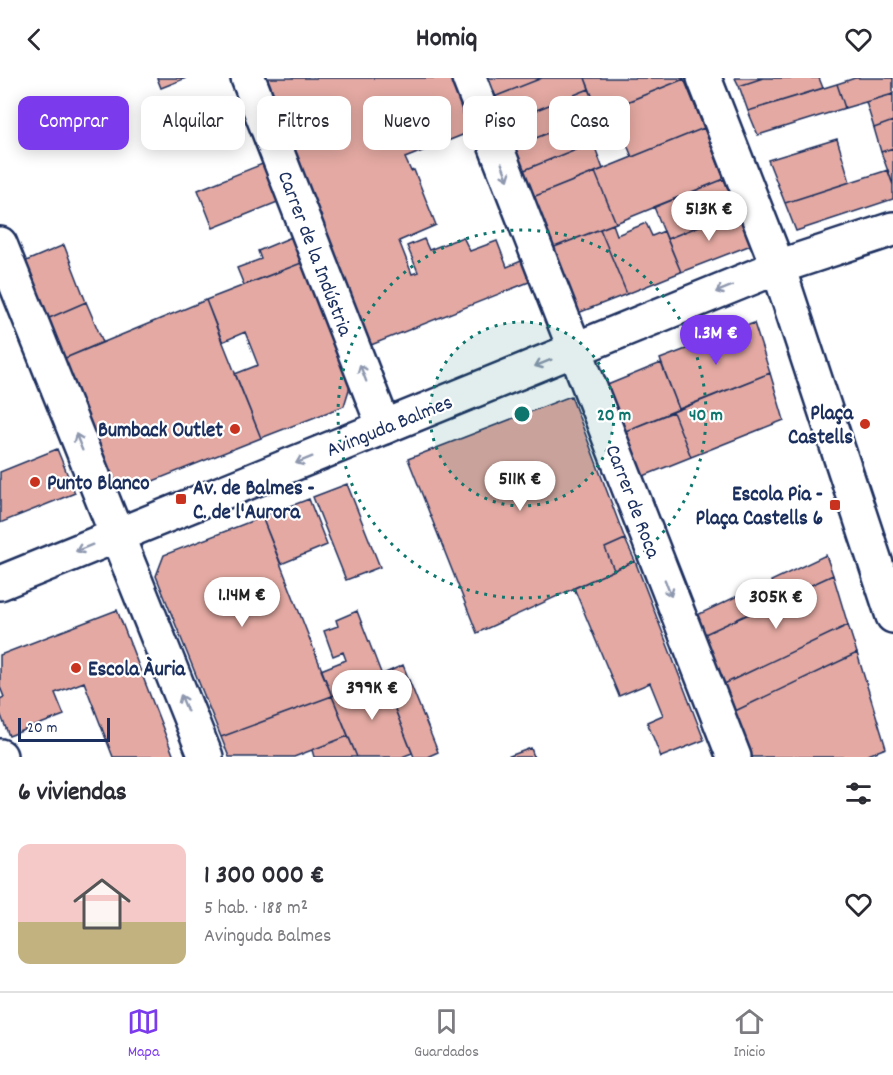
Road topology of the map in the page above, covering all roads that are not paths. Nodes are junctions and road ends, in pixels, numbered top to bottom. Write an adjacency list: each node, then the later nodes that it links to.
1 (248, 78): 8 (street, Carrer de la Indústria, one-way to 1)
2 (469, 78): 7 (street, Carrer de Roca, one-way to 7)
3 (704, 78): 6 (street)
4 (893, 229): 6 (street)
5 (0, 244): 9 (street, one-way to 5)
6 (778, 267): 7 (street, Avinguda Balmes, one-way to 7); 11 (street)
7 (575, 350): 8 (street, Avinguda Balmes, one-way to 8); 13 (street, Carrer de Roca, one-way to 13)
8 (384, 427): 9 (street, Avinguda Balmes, one-way to 9)
9 (116, 536): 10 (street, Avinguda Balmes, one-way to 10); 12 (street, one-way to 9)
10 (0, 583)
11 (893, 616)
12 (206, 757)
13 (734, 757)

